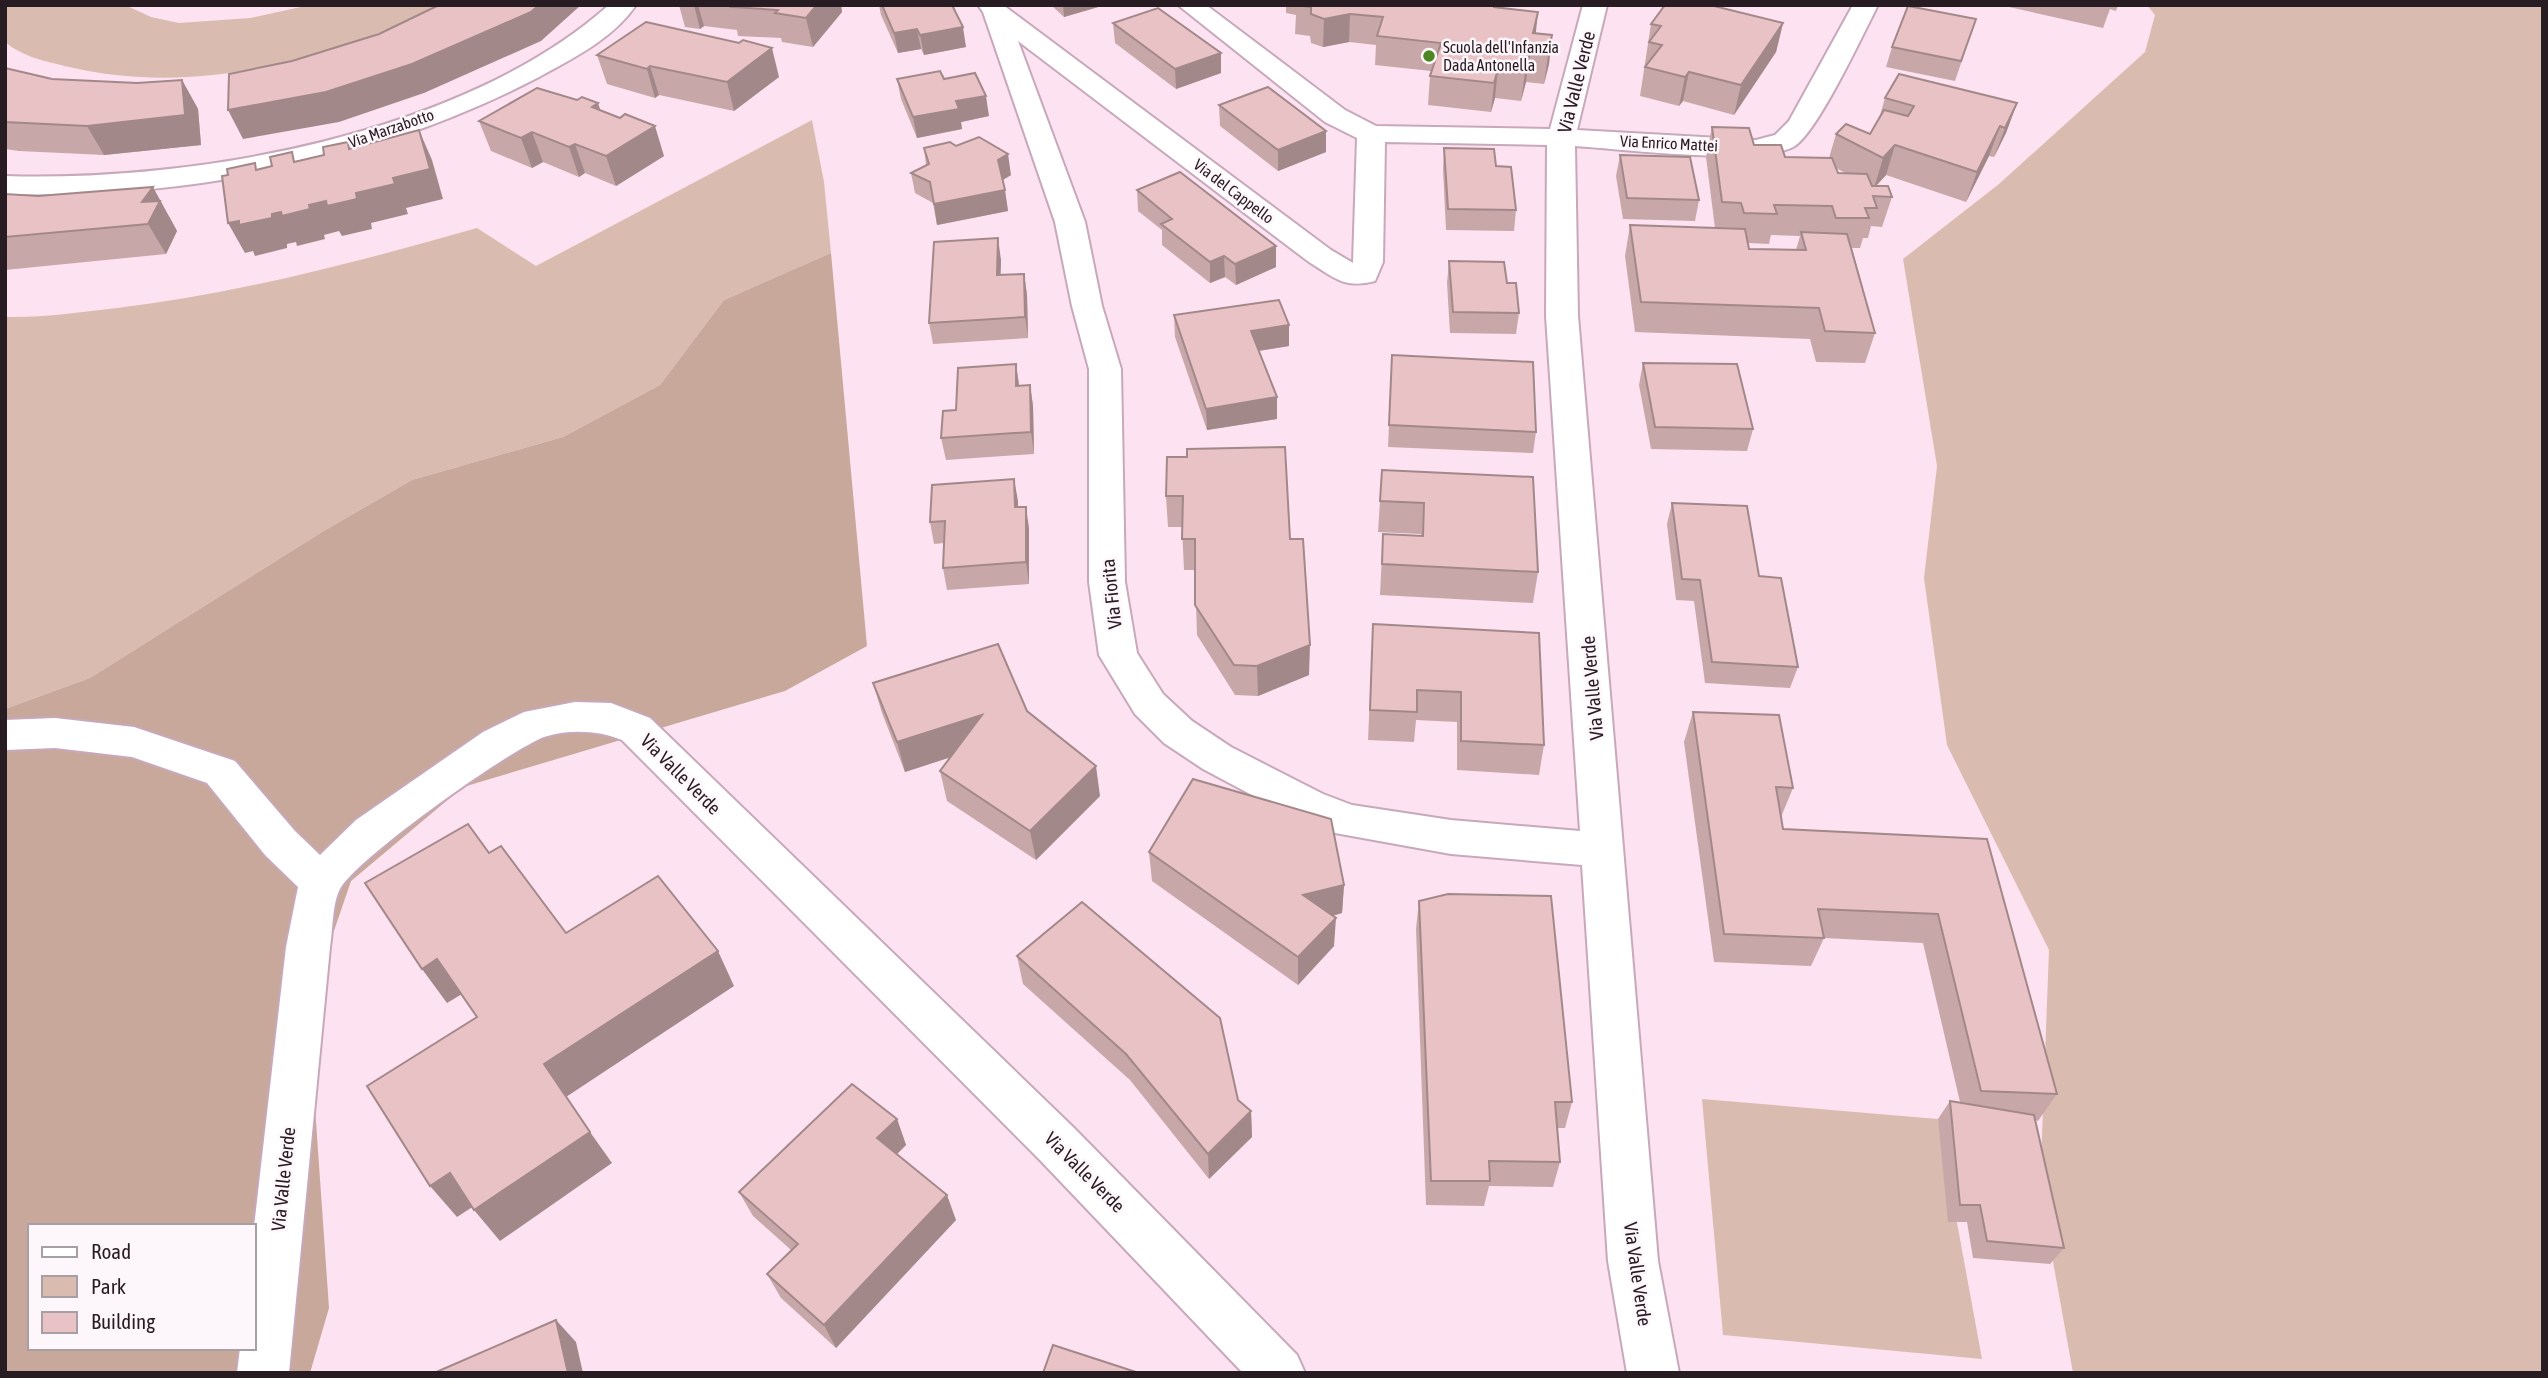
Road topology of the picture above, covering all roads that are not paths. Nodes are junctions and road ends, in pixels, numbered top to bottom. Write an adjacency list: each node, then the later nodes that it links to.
1 (624, 5): 8 (street, Via Marzabotto)
2 (1191, 5): 6 (street)
3 (1595, 5): 7 (street, Via Valle Verde)
4 (1866, 5): 7 (street, Via Enrico Mattei)
5 (992, 8): 6 (street, Via del Cappello); 10 (street, Via Fiorita)
6 (1371, 134): 7 (street)
7 (1561, 137): 10 (street, Via Valle Verde)
8 (5, 185)
9 (5, 735): 11 (street)
10 (1602, 850): 14 (street, Via Valle Verde)
11 (320, 882): 12 (street, Via Valle Verde); 13 (street, Via Valle Verde)
12 (262, 1373)
13 (1279, 1373)
14 (1653, 1373)

